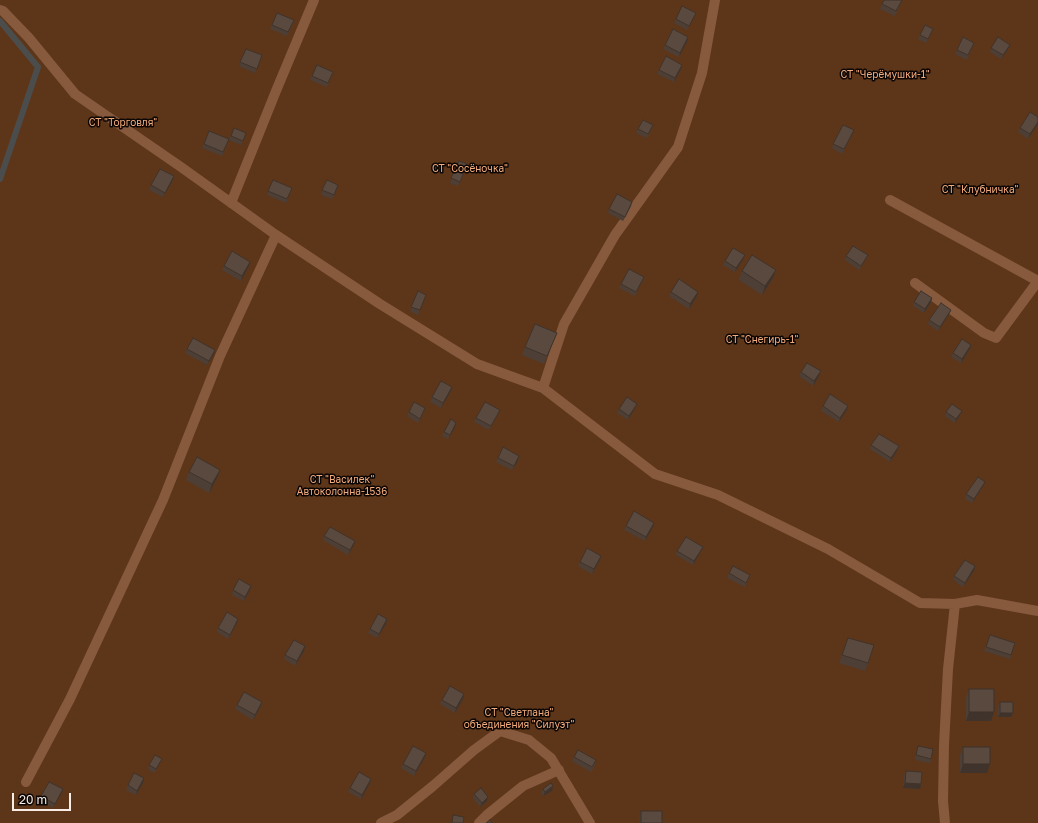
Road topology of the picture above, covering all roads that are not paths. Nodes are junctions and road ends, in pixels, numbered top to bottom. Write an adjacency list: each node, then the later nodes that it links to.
1 (314, 0): 5 (street)
2 (715, 0): 9 (street)
3 (0, 10): 5 (street)
4 (890, 200): 7 (street)
5 (231, 203): 6 (street)
6 (276, 235): 9 (street); 13 (street)
7 (1038, 281): 8 (street)
8 (915, 283)
9 (543, 388): 10 (street)
10 (955, 604): 11 (street); 17 (street)
11 (1038, 612)
12 (558, 770): 14 (street); 15 (street); 16 (street)
13 (26, 782)
14 (380, 823)
15 (480, 823)
16 (590, 823)
17 (945, 823)

